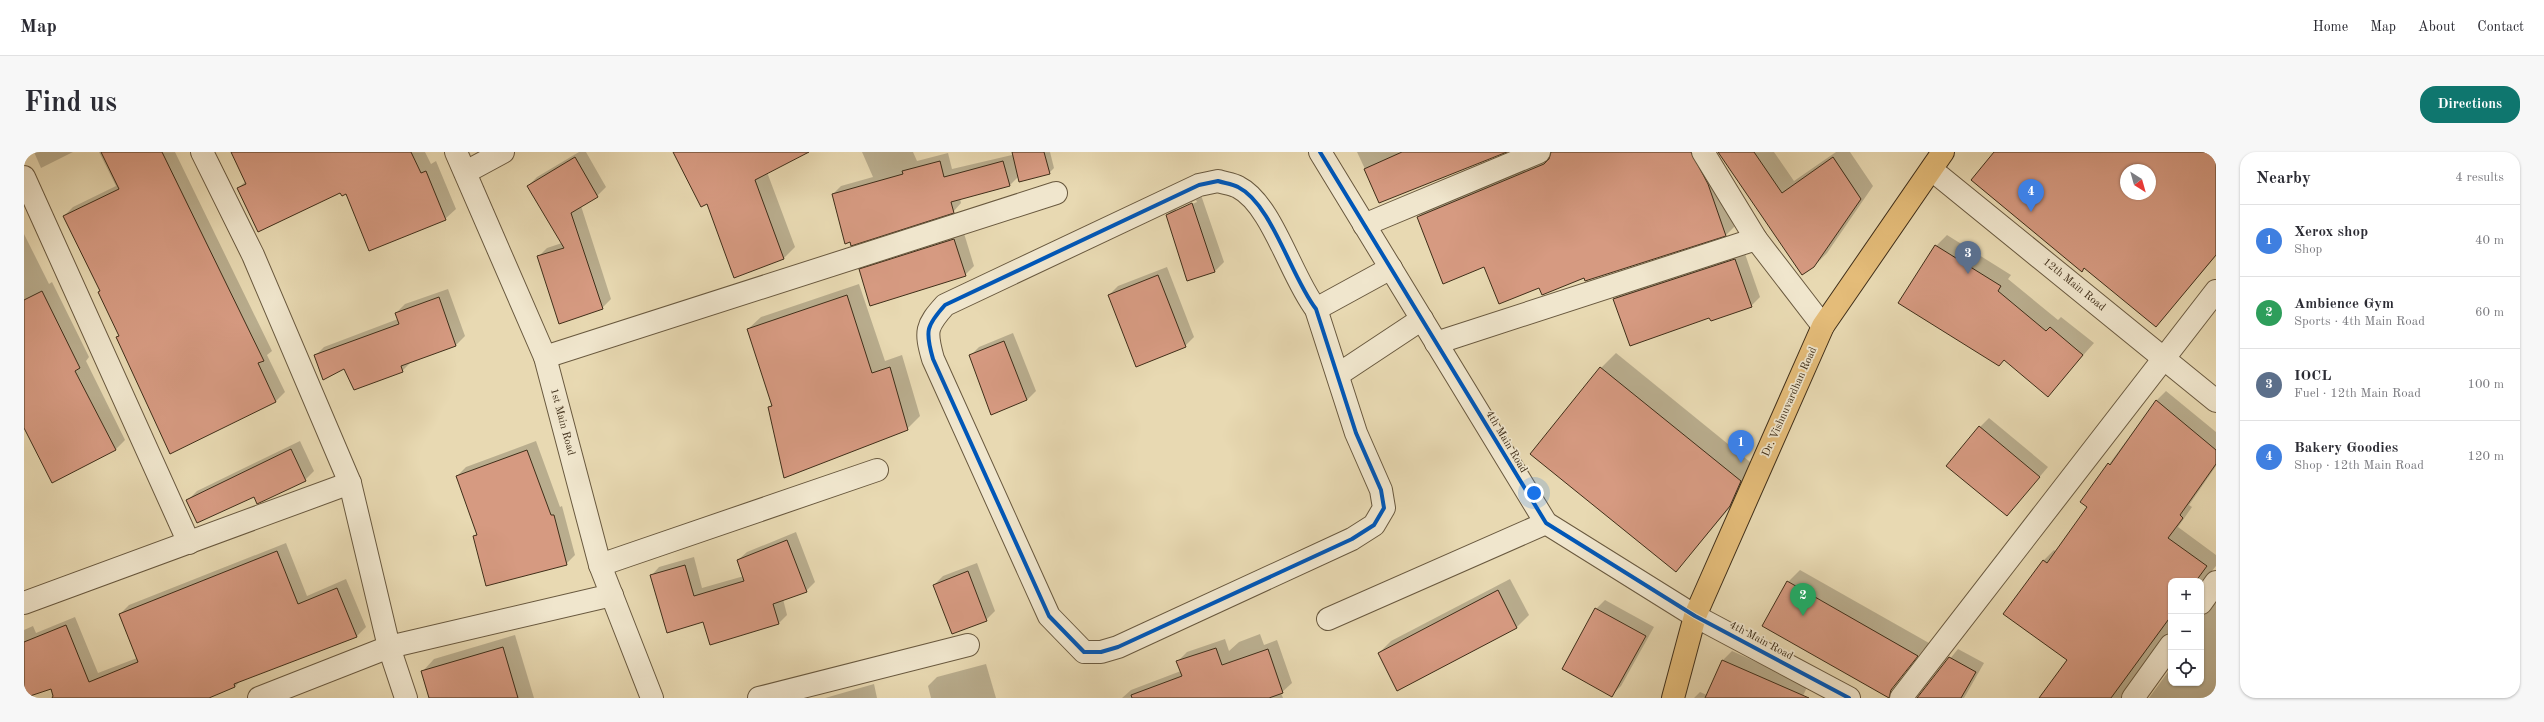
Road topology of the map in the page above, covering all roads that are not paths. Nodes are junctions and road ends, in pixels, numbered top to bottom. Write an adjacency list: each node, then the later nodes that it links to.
1 (202, 152): 25 (street)
2 (456, 152): 9 (street, 1st Main Road)
3 (503, 152): 9 (street)
4 (1320, 152): 12 (street, 4th Main Road)
5 (1539, 152): 12 (street)
6 (1703, 152): 13 (street)
7 (1943, 152): 8 (main road, Dr. Vishnuvardhan Road)
8 (1932, 170): 18 (main road, Dr. Vishnuvardhan Road); 21 (street, 12th Main Road)
9 (466, 172): 20 (street, 1st Main Road)
10 (24, 177): 27 (street)
11 (1056, 193): 20 (street)
12 (1364, 225): 14 (street, 4th Main Road)
13 (1756, 239): 18 (street); 19 (street)
14 (1391, 268): 16 (street); 17 (street, 4th Main Road)
15 (2216, 291): 21 (street)
16 (1316, 309): 22 (street); 22 (street)
17 (1422, 320): 19 (street, 4th Main Road); 22 (street)
18 (1823, 326): 33 (main road, Dr. Vishnuvardhan Road)
19 (1436, 343): 26 (street, 4th Main Road)
20 (545, 357): 28 (street, 1st Main Road)
21 (2164, 358): 23 (street, 12th Main Road); 44 (street)
22 (1339, 374)
23 (2216, 401)
24 (877, 470): 28 (street)
25 (350, 483): 27 (street); 36 (street)
26 (1546, 524): 33 (street, 4th Main Road); 34 (street)
27 (189, 543): 32 (street)
28 (600, 564): 30 (street, 1st Main Road)
29 (2216, 582): 31 (street)
30 (612, 595): 36 (street); 40 (street, 1st Main Road)
31 (2204, 599)
32 (24, 603)
33 (1695, 616): 42 (main road, Dr. Vishnuvardhan Road); 43 (street, 4th Main Road)
34 (1328, 619)
35 (968, 645): 41 (street)
36 (389, 647): 38 (street); 39 (street)
37 (2168, 649): 45 (street)
38 (259, 698)
39 (406, 698)
40 (652, 698)
41 (759, 698)
42 (1673, 698)
43 (1848, 698)
44 (1901, 698)
45 (2133, 698)

